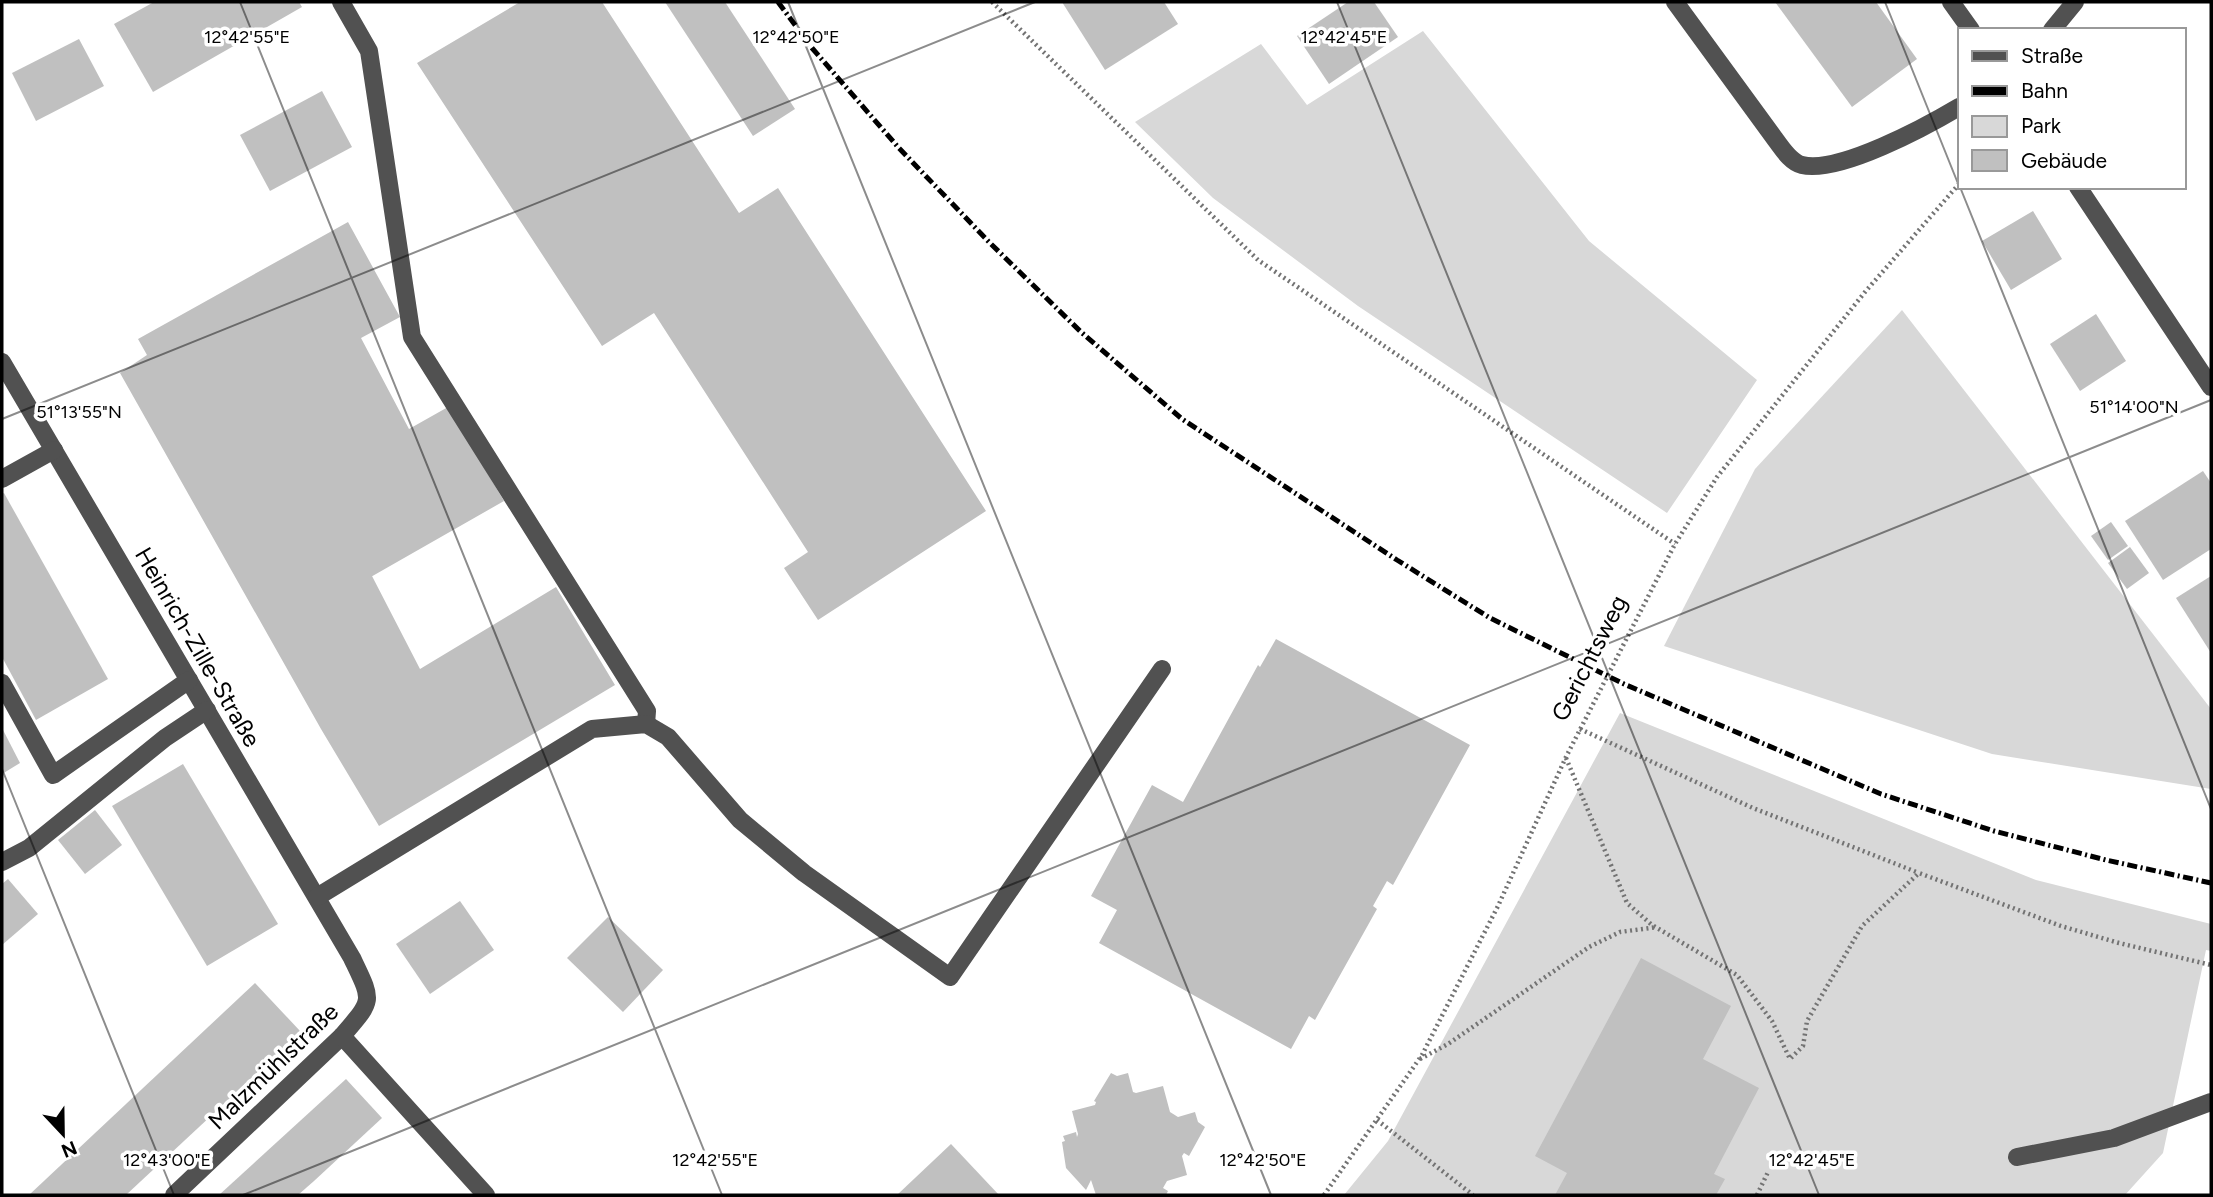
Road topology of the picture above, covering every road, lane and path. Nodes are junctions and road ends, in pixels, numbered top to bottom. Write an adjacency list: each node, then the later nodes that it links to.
1 (341, 2): 20 (street)
2 (992, 2): 15 (path)
3 (1675, 2): 8 (street)
4 (1951, 2): 6 (street)
5 (2075, 2): 7 (street)
6 (1970, 28)
7 (2054, 28)
8 (1958, 108)
9 (1958, 185): 15 (path, Gerichtsweg)
10 (2079, 189): 12 (street)
11 (2, 362): 13 (street, Heinrich-Zille-Straße)
12 (2211, 387)
13 (54, 450): 14 (street); 17 (street, Heinrich-Zille-Straße)
14 (2, 480)
15 (1675, 544): 21 (path, Gerichtsweg)
16 (1161, 669): 20 (street)
17 (189, 680): 18 (street); 19 (street, Heinrich-Zille-Straße)
18 (2, 683)
19 (207, 710): 23 (street); 25 (street, Heinrich-Zille-Straße)
20 (646, 724): 25 (street)
21 (1580, 729): 22 (path, Gerichtsweg); 24 (path)
22 (1566, 757): 26 (path); 30 (path, Gerichtsweg)
23 (2, 862)
24 (1919, 873): 26 (path); 28 (path)
25 (317, 897): 27 (street, Heinrich-Zille-Straße)
26 (1657, 927): 30 (path)
27 (352, 958): 29 (street, Malzmühlstraße)
28 (2211, 965)
29 (342, 1036): 35 (street, Malzmühlstraße); 36 (street)
30 (1418, 1061): 32 (path, Gerichtsweg)
31 (2211, 1102): 33 (street)
32 (1377, 1120): 37 (path, Gerichtsweg); 38 (path)
33 (2017, 1157)
34 (1768, 1172): 39 (path)
35 (174, 1195)
36 (486, 1195)
37 (1324, 1195)
38 (1473, 1195)
39 (1757, 1195)

